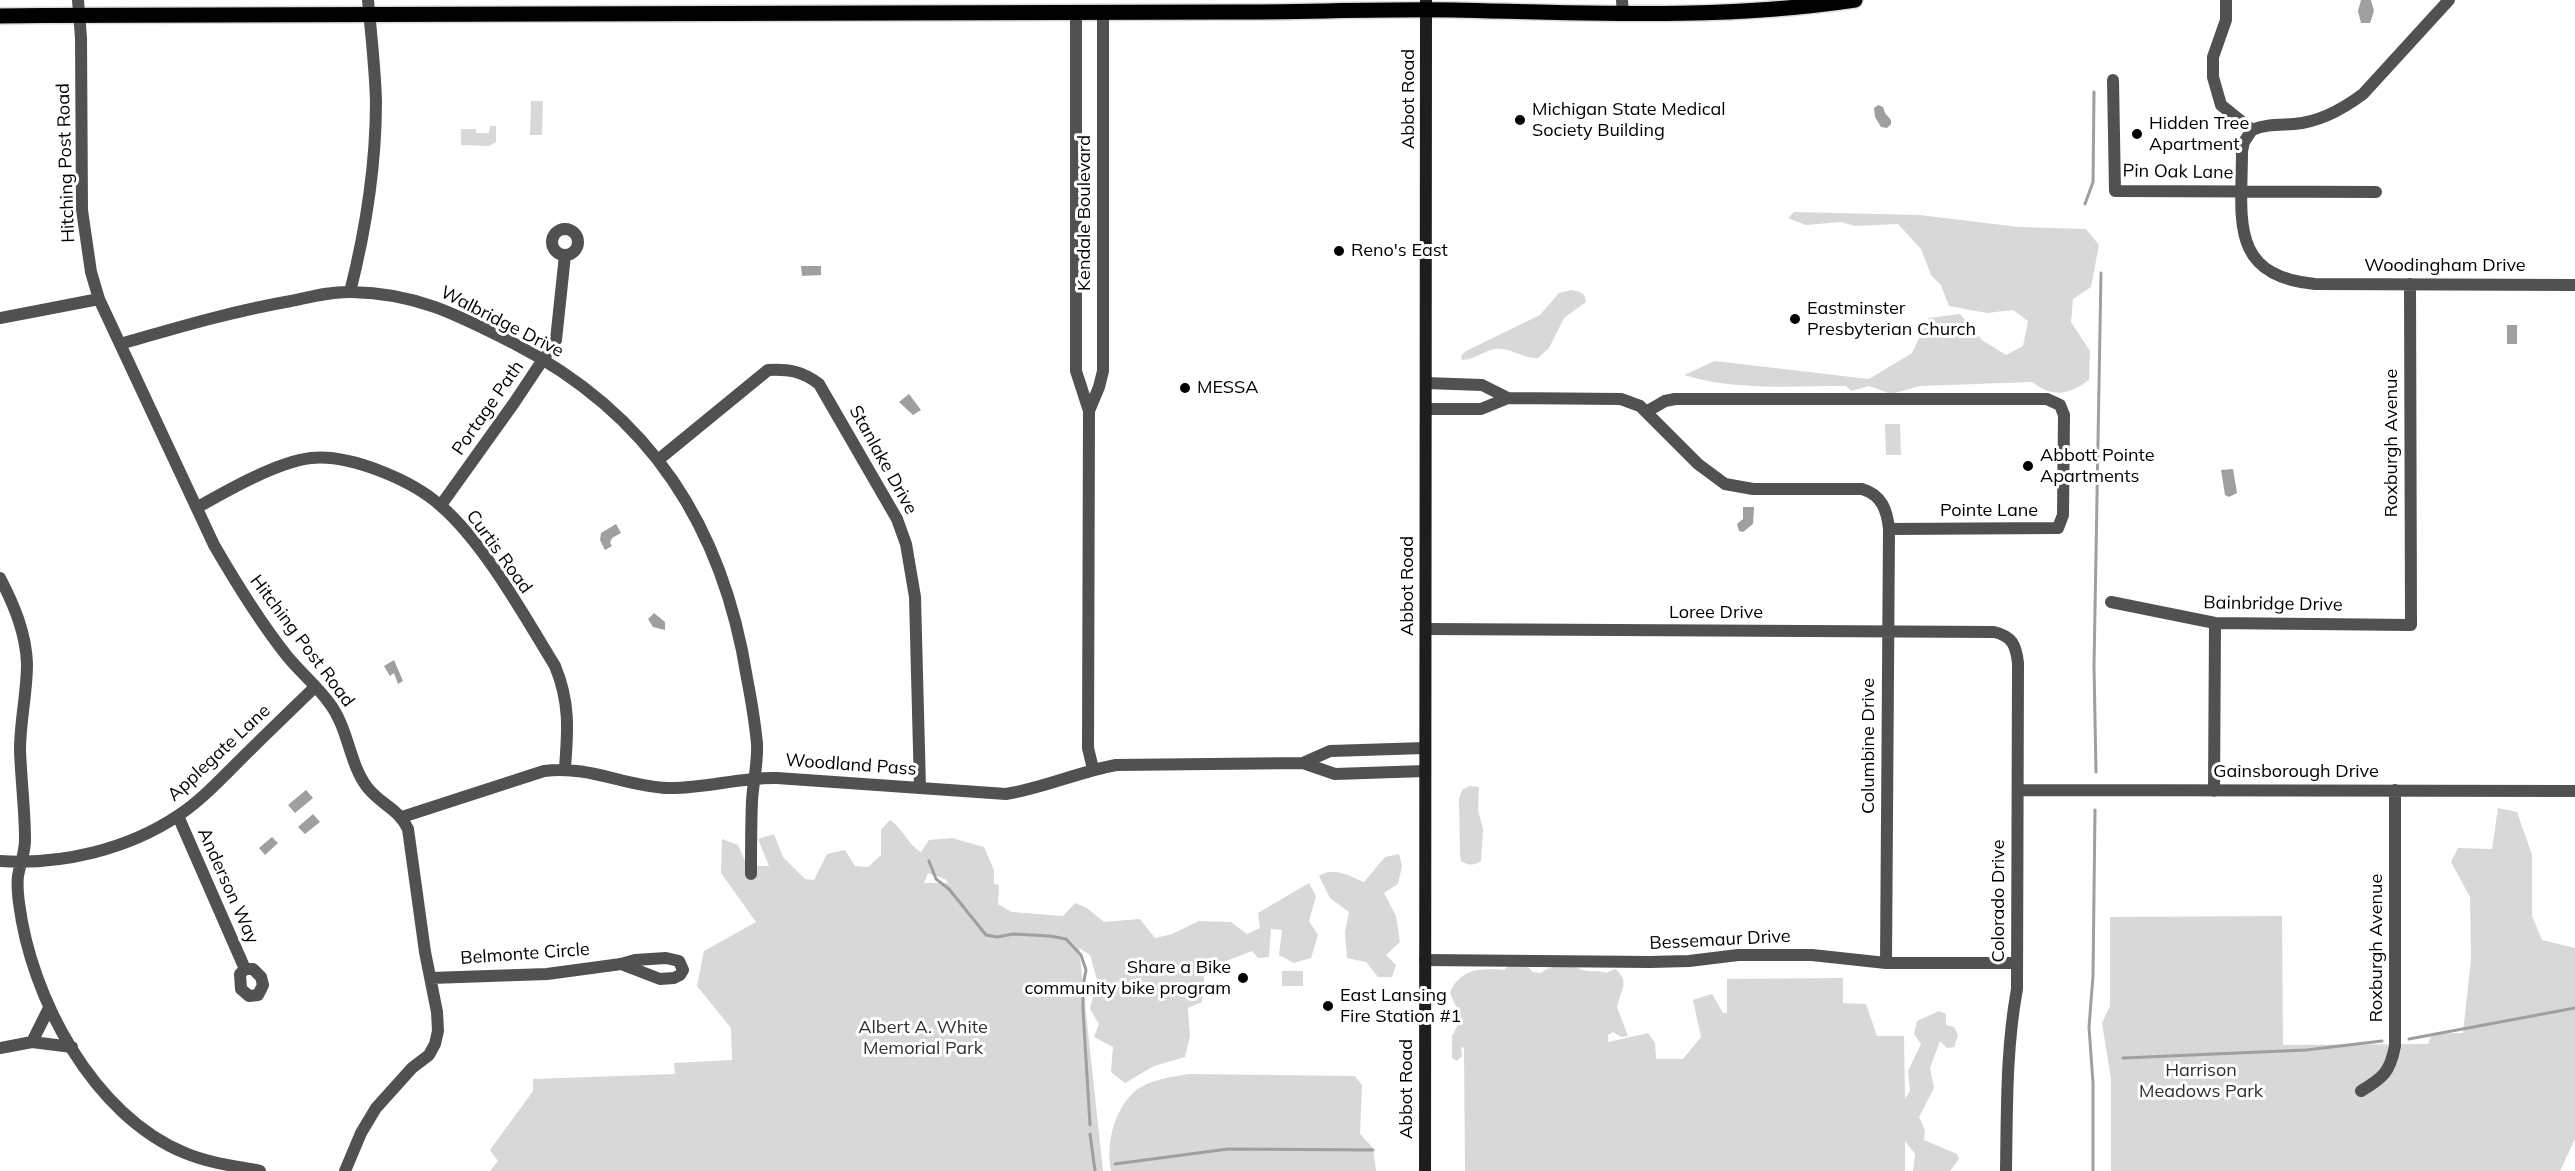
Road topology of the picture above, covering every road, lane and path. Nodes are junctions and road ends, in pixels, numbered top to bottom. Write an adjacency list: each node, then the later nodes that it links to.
1 (1855, 0): 9 (main road)
2 (2226, 0): 14 (street)
3 (2449, 0): 14 (street)
4 (1427, 5): 9 (main road); 11 (main road); 25 (main road, Abbot Road)
5 (369, 6): 6 (main road); 8 (main road); 20 (street)
6 (707, 6): 7 (main road)
7 (901, 6): 10 (main road)
8 (78, 8): 12 (main road); 21 (street, Hitching Post Road)
9 (1623, 8)
10 (1076, 13): 11 (main road); 28 (street, Kendale Boulevard)
11 (1103, 13): 28 (street, Kendale Boulevard)
12 (0, 16)
13 (2113, 80): 15 (street, Pin Oak Lane)
14 (2252, 130): 15 (street, Woodingham Drive)
15 (2242, 191): 16 (street); 18 (street, Woodingham Drive)
16 (2376, 192)
17 (565, 255): 24 (street, Portage Path)
18 (2410, 284): 19 (street, Woodingham Drive); 35 (street, Roxburgh Avenue)
19 (2575, 285)
20 (350, 292): 23 (street, Walbridge Drive); 24 (street, Walbridge Drive)
21 (99, 299): 22 (street); 23 (street, Hitching Post Road)
22 (0, 318)
23 (120, 344): 32 (street, Hitching Post Road)
24 (543, 360): 30 (street, Walbridge Drive); 31 (street, Portage Path)
25 (1426, 383): 26 (street); 27 (main road, Abbot Road)
26 (1508, 398): 27 (street); 29 (street)
27 (1426, 408): 38 (main road, Abbot Road)
28 (1089, 411): 45 (street, Kendale Boulevard)
29 (1646, 412): 33 (street); 33 (street, Pointe Lane)
30 (658, 460): 47 (street, Walbridge Drive); 48 (street, Stanlake Drive)
31 (441, 506): 32 (street, Curtis Road); 44 (street, Curtis Road)
32 (198, 507): 41 (street, Hitching Post Road)
33 (1889, 529): 39 (street, Columbine Drive)
34 (0, 578): 56 (street)
35 (2410, 600): 37 (street, Bainbridge Drive)
36 (2112, 602): 37 (street, Bainbridge Drive)
37 (2215, 623): 50 (street)
38 (1426, 629): 39 (street, Loree Drive); 42 (main road, Abbot Road)
39 (1887, 631): 40 (street, Loree Drive); 59 (street, Columbine Drive)
40 (2005, 634): 49 (street, Colorado Drive)
41 (315, 687): 53 (street, Applegate Lane); 54 (street, Hitching Post Road)
42 (1425, 748): 43 (street, Woodland Pass); 46 (main road, Abbot Road)
43 (1303, 763): 45 (street, Woodland Pass); 46 (street, Woodland Pass)
44 (565, 768): 47 (street, Woodland Pass); 54 (street, Woodland Pass)
45 (1093, 770): 48 (street, Woodland Pass)
46 (1425, 771): 58 (main road, Abbot Road)
47 (754, 777): 48 (street, Woodland Pass); 57 (street, Walbridge Drive)
48 (920, 788)
49 (2018, 790): 50 (street, Gainsborough Drive); 60 (street, Colorado Drive)
50 (2214, 790): 51 (street, Gainsborough Drive)
51 (2396, 790): 52 (street, Gainsborough Drive); 68 (street, Roxburgh Avenue)
52 (2575, 791)
53 (178, 816): 56 (street, Applegate Lane); 62 (street, Anderson Way)
54 (402, 817): 63 (street)
55 (0, 861): 56 (street, Applegate Lane)
56 (22, 862): 64 (street)
57 (751, 874)
58 (1425, 960): 59 (street, Bessemaur Drive); 71 (main road, Abbot Road)
59 (1886, 963): 60 (street, Bessemaur Drive)
60 (2017, 963): 72 (street, Colorado Drive)
61 (621, 964): 63 (street, Belmonte Circle)
62 (245, 969)
63 (431, 978): 70 (street)
64 (49, 1008): 65 (street); 66 (street)
65 (32, 1042): 66 (street); 67 (street)
66 (72, 1047): 69 (street)
67 (0, 1048)
68 (2361, 1091)
69 (260, 1171)
70 (345, 1171)
71 (1425, 1171)
72 (2006, 1171)

